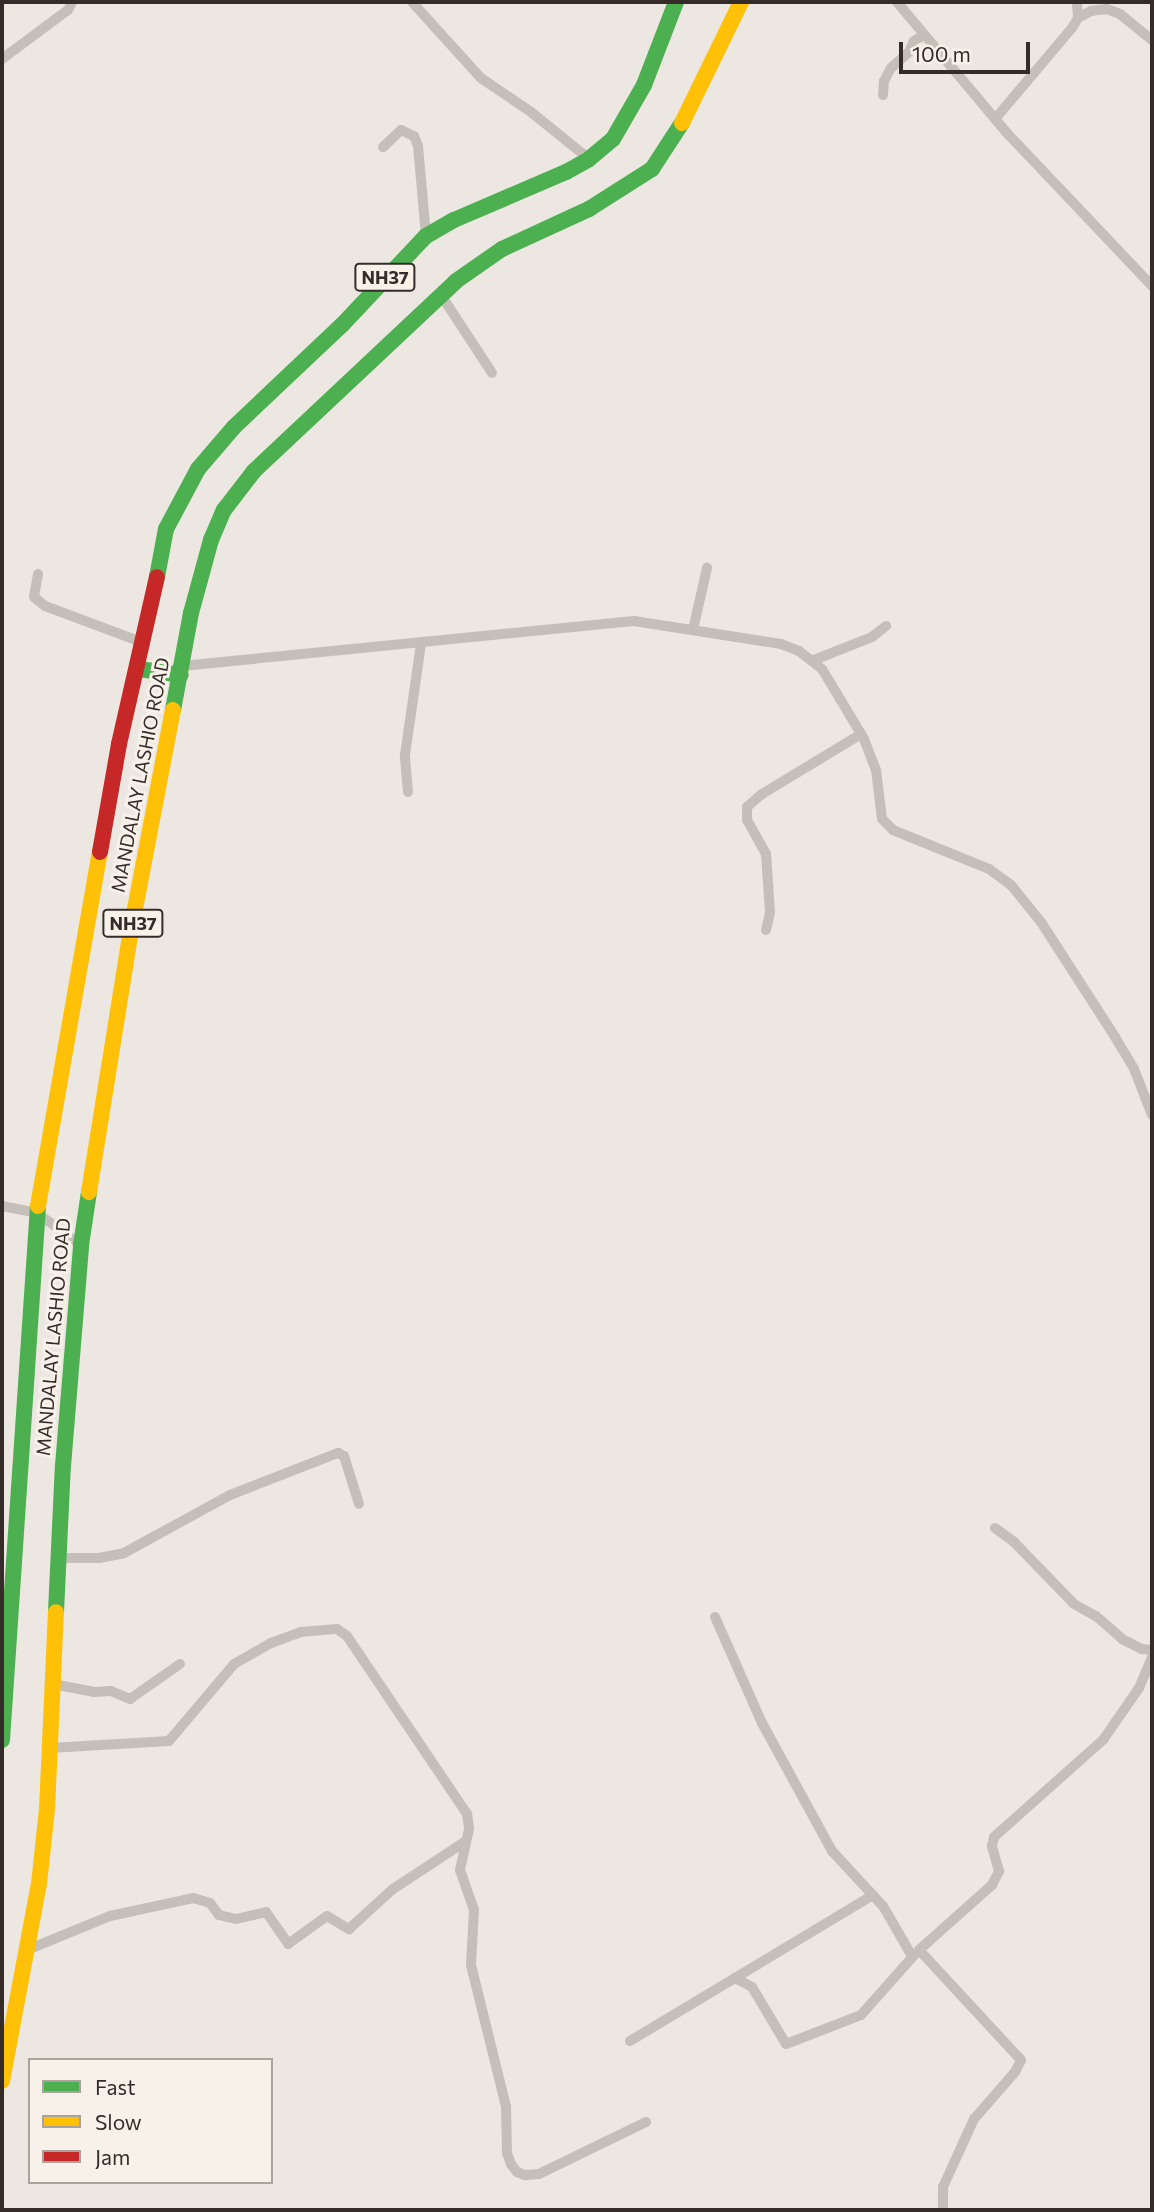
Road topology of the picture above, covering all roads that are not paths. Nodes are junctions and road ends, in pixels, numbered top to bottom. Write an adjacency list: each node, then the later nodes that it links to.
1 (72, 2): 10 (street)
2 (412, 2): 14 (street)
3 (676, 2): 14 (highway, MANDALAY LASHIO ROAD / NH37)
4 (741, 2): 17 (highway, MANDALAY LASHIO ROAD / NH37)
5 (897, 2): 8 (street)
6 (1077, 2): 7 (street)
7 (1077, 18): 9 (street); 12 (street)
8 (924, 36): 11 (street); 12 (street)
9 (1152, 40)
10 (2, 59)
11 (883, 95)
12 (995, 119): 16 (street)
13 (383, 147): 15 (street)
14 (589, 159): 15 (highway, MANDALAY LASHIO ROAD / NH37)
15 (426, 236): 23 (highway, MANDALAY LASHIO ROAD / NH37)
16 (1152, 286)
17 (441, 295): 18 (street); 27 (highway, MANDALAY LASHIO ROAD / NH37)
18 (492, 373)
19 (708, 568): 22 (street)
20 (37, 574): 23 (street)
21 (886, 626): 25 (street)
22 (693, 630): 24 (street); 25 (street)
23 (144, 643): 26 (highway, MANDALAY LASHIO ROAD / NH37)
24 (421, 644): 27 (street); 29 (street)
25 (814, 660): 28 (street)
26 (139, 669): 27 (highway); 33 (highway, MANDALAY LASHIO ROAD / NH37)
27 (182, 671): 34 (highway, MANDALAY LASHIO ROAD / NH37)
28 (861, 734): 30 (street); 31 (street)
29 (408, 792)
30 (766, 930)
31 (1152, 1115)
32 (2, 1206): 33 (street)
33 (37, 1213): 34 (street); 43 (highway, MANDALAY LASHIO ROAD / NH37)
34 (81, 1245): 37 (highway, MANDALAY LASHIO ROAD / NH37)
35 (359, 1504): 37 (street)
36 (995, 1528): 39 (street)
37 (60, 1558): 42 (highway, MANDALAY LASHIO ROAD / NH37)
38 (715, 1617): 46 (street)
39 (1152, 1650)
40 (1152, 1657): 48 (street)
41 (180, 1664): 42 (street)
42 (53, 1684): 44 (highway, MANDALAY LASHIO ROAD / NH37)
43 (2, 1740)
44 (50, 1748): 45 (street); 47 (highway, MANDALAY LASHIO ROAD / NH37)
45 (467, 1841): 47 (street); 52 (street)
46 (873, 1895): 48 (street); 49 (street)
47 (27, 1950): 51 (highway, MANDALAY LASHIO ROAD / NH37)
48 (915, 1953): 49 (street); 53 (street)
49 (735, 1978): 50 (street)
50 (630, 2041)
51 (2, 2081)
52 (646, 2122)
53 (943, 2210)

